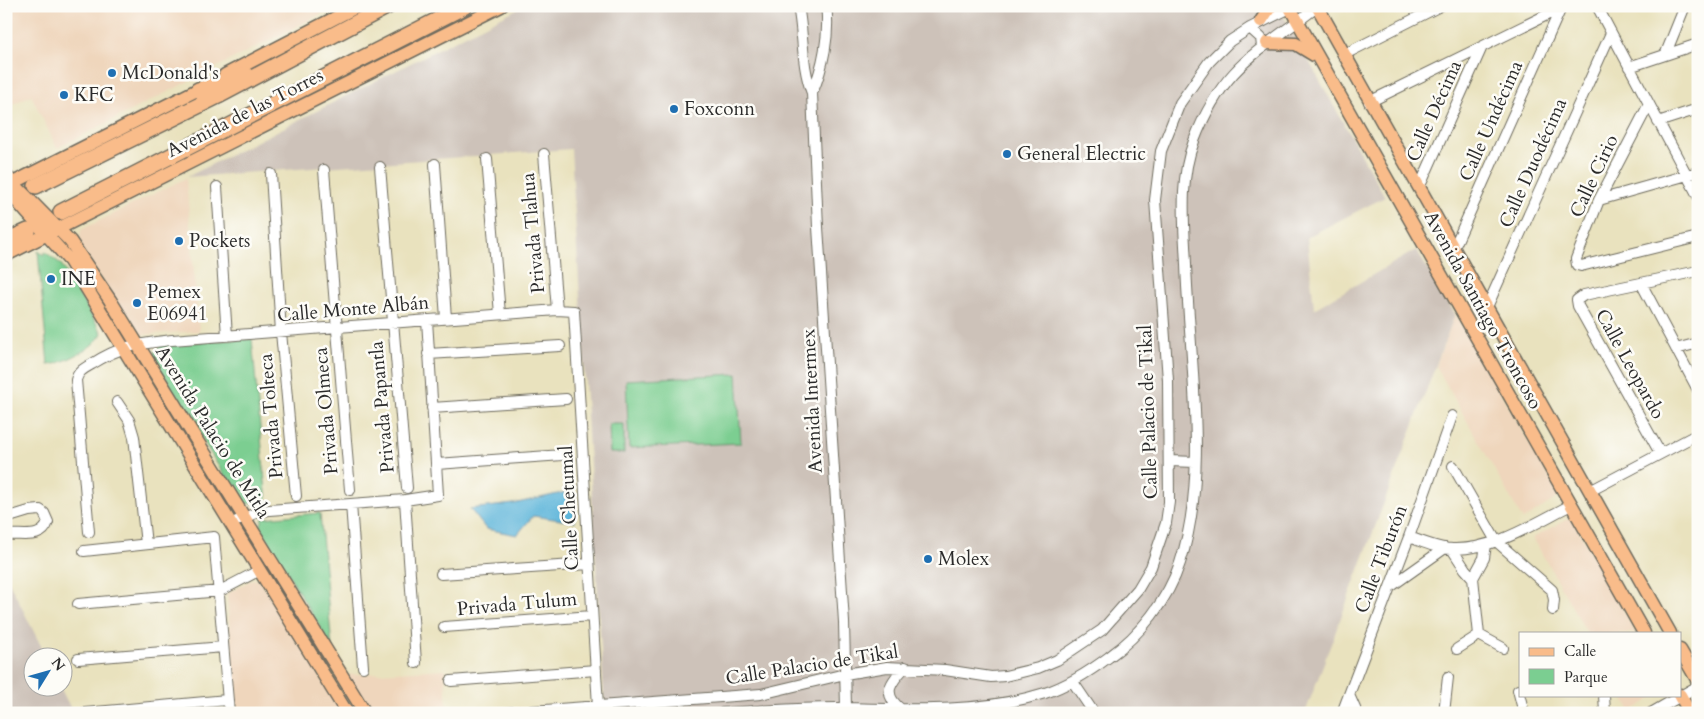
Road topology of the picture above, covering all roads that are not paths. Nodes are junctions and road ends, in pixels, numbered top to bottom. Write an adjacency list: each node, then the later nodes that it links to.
1 (358, 6): 26 (main road)
2 (465, 6): 14 (highway, Avenida de las Torres)
3 (501, 6): 31 (main road, Avenida de las Torres)
4 (798, 6): 27 (street, Avenida Intermex)
5 (826, 6): 27 (street, Avenida Intermex)
6 (1271, 6): 16 (main road)
7 (1440, 6): 22 (street)
8 (1597, 6): 17 (street)
9 (1685, 6): 21 (street)
10 (1291, 7): 15 (main road, Avenida Santiago Troncoso); 16 (street, Calle Palacio de Tikal)
11 (1317, 7): 15 (street, Calle Palacio de Tikal); 22 (main road, Avenida Santiago Troncoso)
12 (1563, 7): 20 (street); 52 (street, Calle Undécima)
13 (384, 8): 23 (highway, Avenida de las Torres)
14 (451, 10): 31 (highway, Avenida de las Torres)
15 (1297, 21): 19 (street, Calle Palacio de Tikal); 24 (main road, Avenida Santiago Troncoso)
16 (1255, 24): 19 (street); 80 (street, Calle Palacio de Tikal)
17 (1611, 33): 25 (street); 56 (street, Calle Duodécima)
18 (1698, 44): 21 (street)
19 (1265, 45): 24 (main road); 81 (street, Calle Palacio de Tikal)
20 (1481, 49): 28 (street); 44 (street, Calle Décima)
21 (1666, 53): 25 (street)
22 (1343, 55): 28 (main road, Avenida Santiago Troncoso)
23 (284, 60): 26 (highway); 42 (highway, Avenida de las Torres)
24 (1319, 60): 90 (main road, Avenida Santiago Troncoso)
25 (1629, 67): 29 (street)
26 (198, 90): 41 (main road)
27 (812, 93): 124 (street, Avenida Intermex)
28 (1369, 102): 44 (main road, Avenida Santiago Troncoso)
29 (1649, 104): 32 (street); 46 (street, Calle Cirio)
30 (1698, 109): 32 (street)
31 (276, 112): 47 (highway, Avenida de las Torres); 49 (main road, Avenida de las Torres)
32 (1658, 122): 40 (street)
33 (544, 154): 57 (street, Privada Tlahua)
34 (487, 159): 59 (street)
35 (434, 164): 60 (street)
36 (380, 168): 62 (street, Privada Papantla)
37 (324, 170): 63 (street, Privada Olmeca)
38 (1698, 172): 40 (street)
39 (270, 174): 64 (street, Privada Tolteca)
40 (1687, 176): 45 (street); 46 (street)
41 (8, 184): 49 (main road, Avenida Palacio de Mitla)
42 (36, 186)
43 (217, 187): 65 (street)
44 (1419, 188): 52 (main road, Avenida Santiago Troncoso)
45 (1698, 196)
46 (1600, 200): 50 (street, Calle Cirio)
47 (61, 212)
48 (28, 231): 51 (highway)
49 (53, 232): 53 (main road, Avenida de las Torres); 67 (main road, Avenida Palacio de Mitla); 69 (main road, Avenida Palacio de Mitla)
50 (1698, 237)
51 (6, 241)
52 (1453, 250): 56 (main road, Avenida Santiago Troncoso)
53 (6, 255)
54 (1698, 271): 55 (street)
55 (1642, 283): 70 (street); 78 (street, Calle Leopardo)
56 (1487, 307): 86 (main road, Avenida Santiago Troncoso)
57 (557, 310): 58 (street, Calle Monte Albán); 59 (street, Calle Monte Albán)
58 (572, 310): 102 (street, Calle Chetumal)
59 (500, 314): 60 (street, Calle Monte Albán)
60 (446, 318): 61 (street, Calle Monte Albán)
61 (427, 320): 62 (street, Calle Monte Albán); 71 (street)
62 (392, 323): 63 (street, Calle Monte Albán); 84 (street, Privada Papantla)
63 (337, 328): 64 (street, Calle Monte Albán); 85 (street, Privada Olmeca)
64 (281, 332): 65 (street, Calle Monte Albán); 87 (street, Privada Tolteca)
65 (227, 336): 67 (street, Calle Monte Albán)
66 (1698, 343): 70 (street)
67 (136, 344): 69 (street, Calle Monte Albán); 91 (main road, Avenida Palacio de Mitla)
68 (560, 346): 71 (street)
69 (123, 347): 93 (main road, Avenida Palacio de Mitla); 94 (street, Calle Monte Albán)
70 (1676, 349): 72 (street)
71 (428, 354): 75 (street)
72 (1698, 390)
73 (566, 399): 75 (street)
74 (117, 402): 98 (street)
75 (432, 408): 82 (street)
76 (1452, 416): 96 (street, Calle Tiburón)
77 (1696, 438): 78 (street)
78 (1660, 453): 86 (street)
79 (563, 455): 82 (street)
80 (1170, 461): 81 (street); 122 (street, Calle Palacio de Tikal)
81 (1195, 462): 128 (street, Calle Palacio de Tikal)
82 (437, 464): 88 (street)
83 (1453, 466): 97 (street)
84 (408, 488)
85 (350, 490)
86 (1590, 491): 113 (main road, Avenida Santiago Troncoso)
87 (296, 496)
88 (405, 500): 89 (street); 120 (street)
89 (350, 504): 91 (street); 121 (street)
90 (1571, 505): 97 (street); 112 (main road, Avenida Santiago Troncoso)
91 (244, 517): 93 (street); 146 (main road, Avenida Palacio de Mitla)
92 (6, 518): 95 (street)
93 (232, 523): 103 (main road, Avenida Palacio de Mitla)
94 (89, 532)
95 (6, 535)
96 (1409, 538): 100 (street); 106 (street, Calle Tiburón)
97 (1496, 541): 99 (street); 109 (street)
98 (146, 544): 101 (street); 107 (street)
99 (1486, 545): 100 (street); 105 (street)
100 (1448, 548): 105 (street); 106 (street)
101 (84, 551)
102 (589, 564): 104 (street); 110 (street, Calle Chetumal)
103 (260, 570): 107 (street); 145 (main road, Avenida Palacio de Mitla)
104 (441, 574)
105 (1474, 578): 114 (street)
106 (1390, 587): 133 (street, Calle Tiburón)
107 (220, 591): 108 (street); 115 (street)
108 (78, 604)
109 (1553, 610)
110 (592, 616): 111 (street, Privada Tulum); 123 (street, Calle Chetumal)
111 (444, 628)
112 (1643, 632)
113 (1669, 632)
114 (1480, 635): 116 (street); 117 (street)
115 (223, 647): 119 (street); 138 (street)
116 (1503, 648)
117 (1457, 649)
118 (1682, 653): 127 (main road)
119 (78, 659)
120 (416, 663)
121 (363, 667)
122 (905, 667): 124 (street, Calle Palacio de Tikal); 141 (street)
123 (596, 670): 126 (street); 139 (street, Calle Chetumal)
124 (845, 674): 139 (street, Calle Palacio de Tikal); 140 (street, Avenida Intermex)
125 (1448, 677): 152 (street)
126 (451, 681)
127 (1698, 681)
128 (1073, 682): 141 (street, Calle Palacio de Tikal); 149 (street)
129 (1698, 686): 132 (street)
130 (1518, 690): 131 (street)
131 (1519, 694)
132 (1682, 694)
133 (1348, 695): 150 (street, Calle Tiburón); 151 (street)
134 (1520, 696): 153 (street)
135 (1604, 696): 154 (street)
136 (1678, 696): 155 (street)
137 (1681, 696): 156 (main road)
138 (227, 700): 143 (street); 144 (street)
139 (598, 706): 142 (street, Calle Palacio de Tikal)
140 (846, 708): 141 (street, Calle Palacio de Tikal); 148 (street, Calle Palacio de Tikal)
141 (902, 710)
142 (518, 712): 147 (street, Calle Palacio de Tikal)
143 (85, 713)
144 (229, 713)
145 (347, 713)
146 (365, 713)
147 (505, 713)
148 (723, 713)
149 (1094, 713)
150 (1342, 713)
151 (1356, 713)
152 (1444, 713)
153 (1524, 713)
154 (1605, 713)
155 (1651, 713)
156 (1690, 713)

